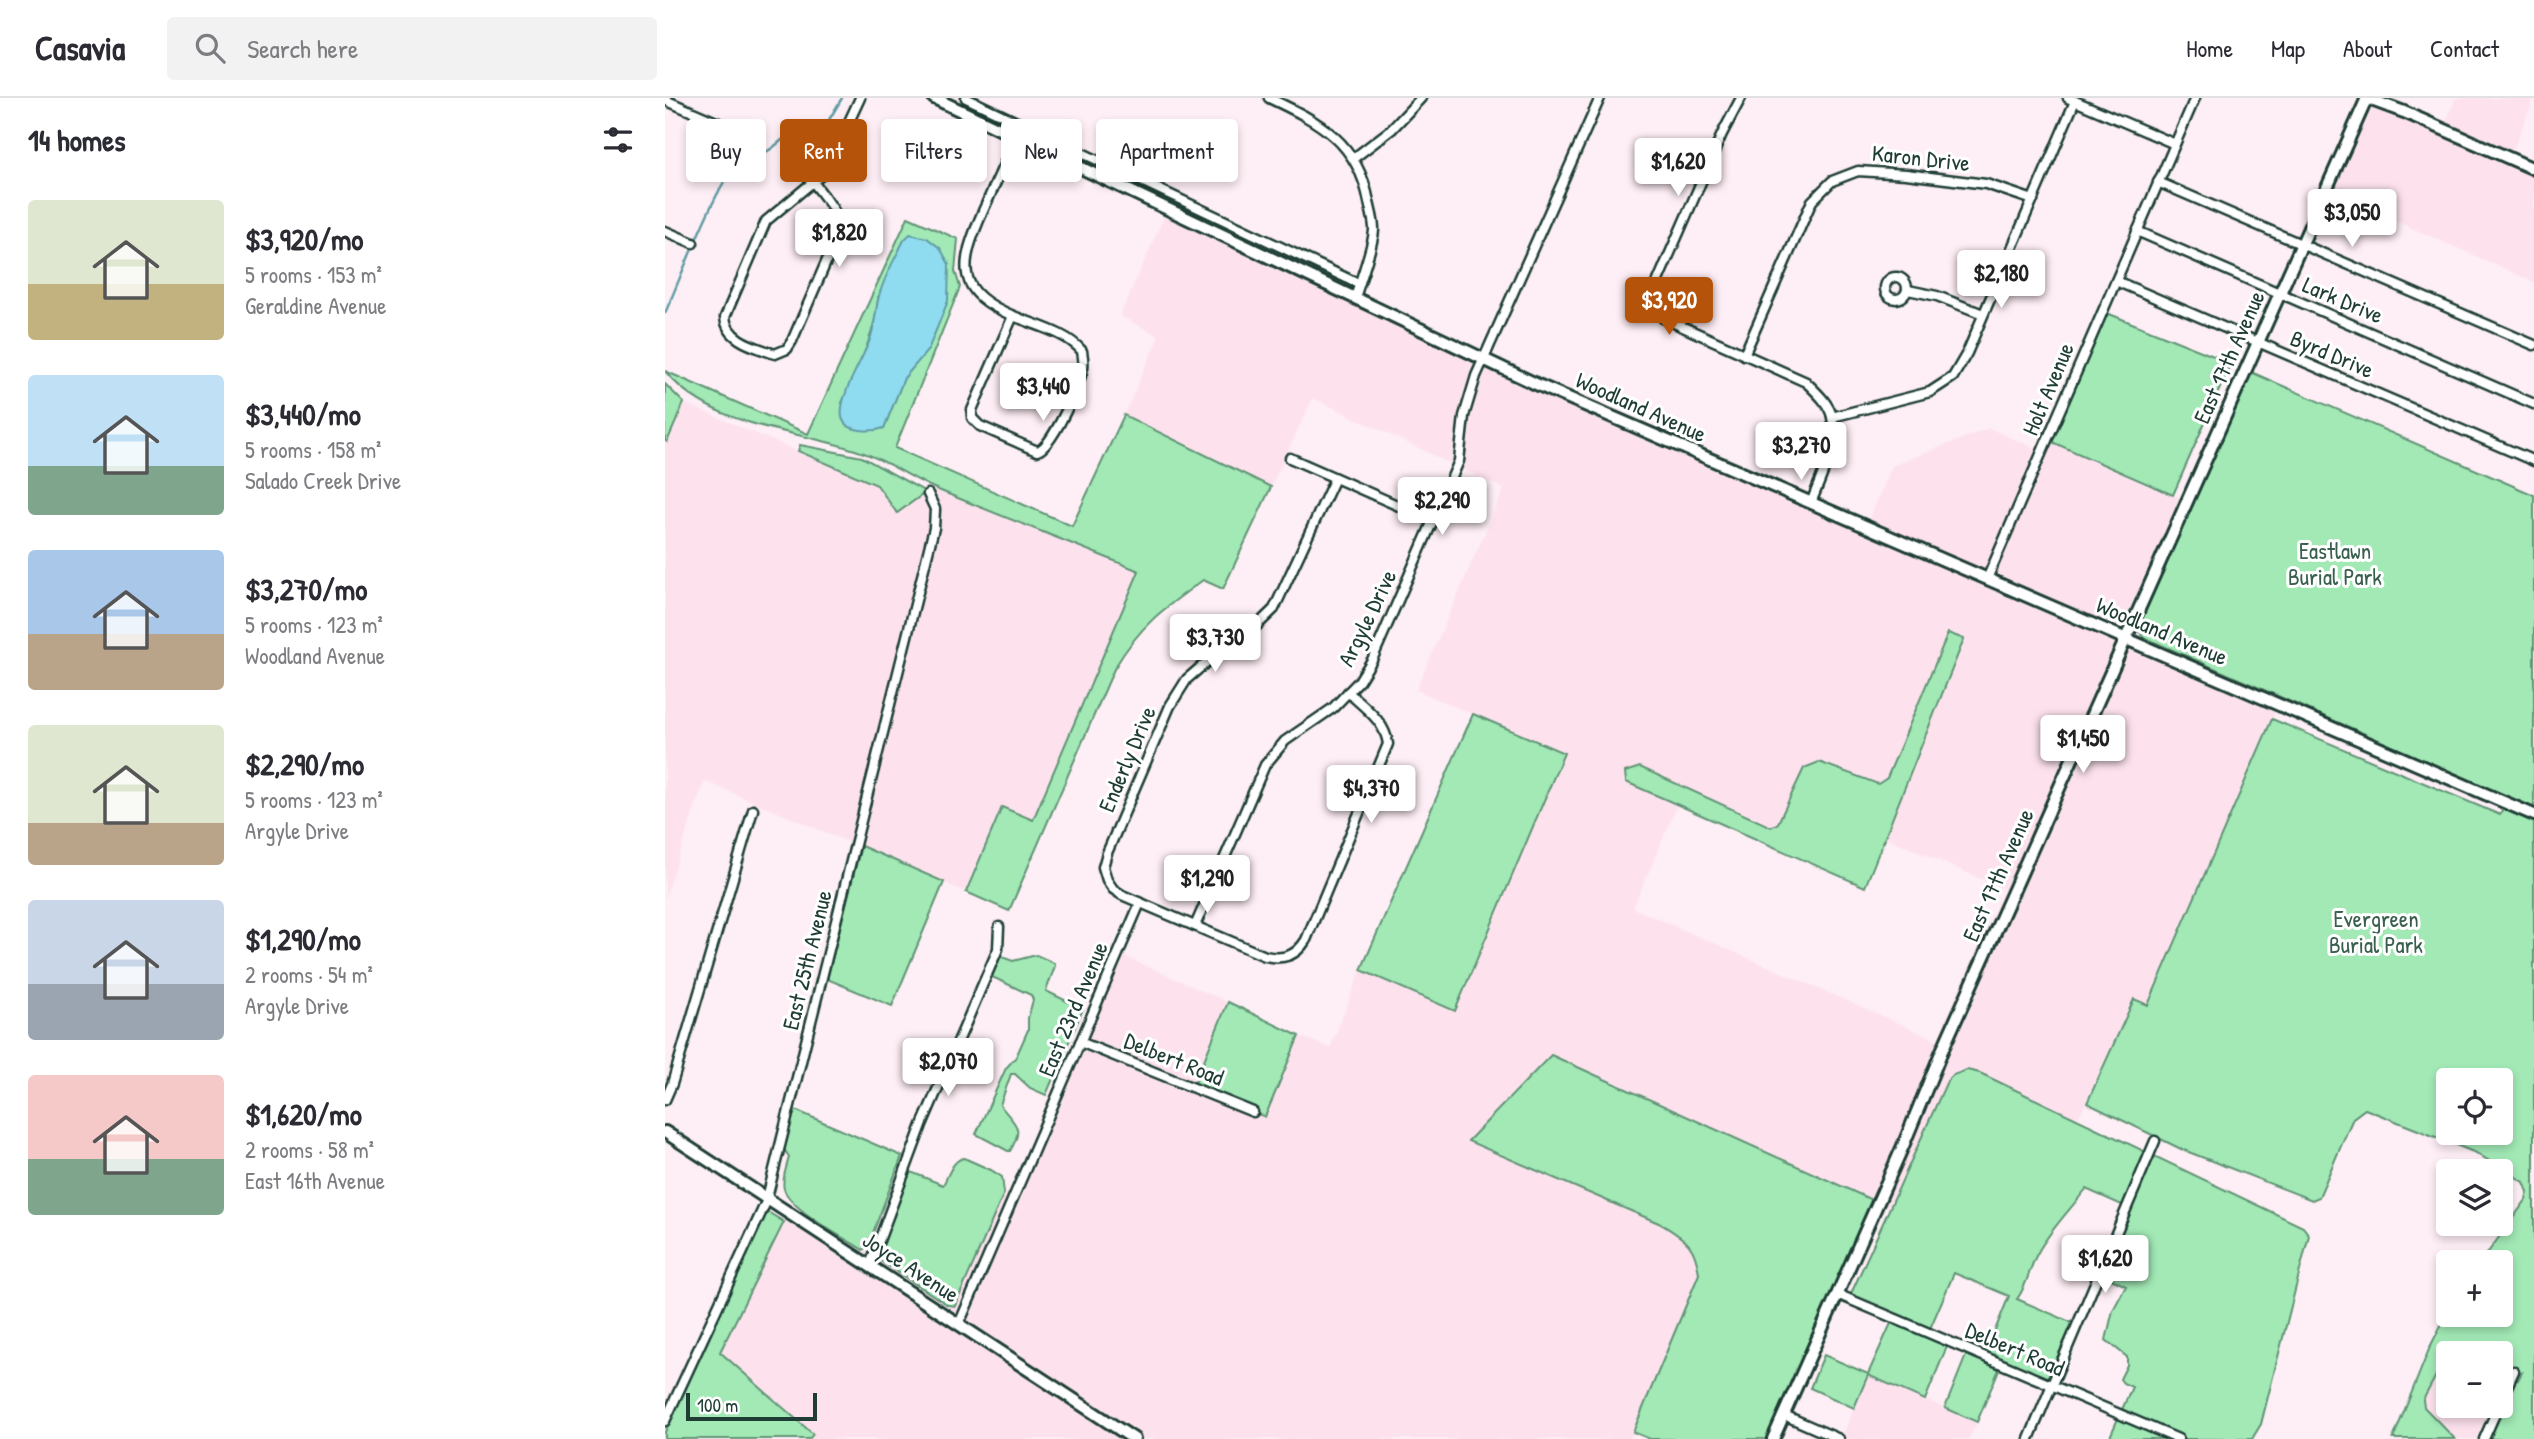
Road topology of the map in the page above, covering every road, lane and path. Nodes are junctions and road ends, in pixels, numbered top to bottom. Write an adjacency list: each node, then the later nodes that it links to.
1 (860, 98): 20 (street)
2 (934, 98): 13 (street, Woodland Avenue)
3 (966, 98): 27 (street)
4 (1269, 98): 15 (street)
5 (1421, 98): 15 (street)
6 (1600, 98): 36 (street, Argyle Drive)
7 (1741, 98): 35 (street)
8 (2195, 98): 14 (street, Holt Avenue)
9 (2366, 98): 17 (street); 25 (street, East 17th Avenue)
10 (665, 100): 12 (street)
11 (2072, 100): 14 (street); 21 (street)
12 (709, 119)
13 (1001, 131)
14 (2175, 144): 19 (street, Holt Avenue)
15 (1354, 158): 27 (street)
16 (1082, 169): 30 (street, Woodland Avenue)
17 (2534, 169)
18 (1001, 172): 32 (street)
19 (2158, 182): 23 (street, Holt Avenue); 25 (street)
20 (814, 183): 20 (street)
21 (2033, 200): 31 (street); 35 (street, Karon Drive)
22 (665, 231): 24 (street)
23 (2137, 231): 26 (street, Holt Avenue); 29 (street, Lark Drive)
24 (693, 243)
25 (2301, 243): 29 (street, East 17th Avenue); 34 (street)
26 (2116, 281): 33 (street, Byrd Drive); 45 (street, Holt Avenue)
27 (1359, 284): 30 (street)
28 (1908, 290): 31 (street)
29 (2280, 294): 33 (street, East 17th Avenue); 37 (street, Lark Drive)
30 (1355, 298): 36 (street, Woodland Avenue)
31 (1983, 314): 38 (street)
32 (1013, 316): 32 (street)
33 (2259, 343): 40 (street, Byrd Drive); 46 (street, East 17th Avenue)
34 (2534, 345)
35 (1744, 355): 38 (street)
36 (1483, 359): 43 (street, Woodland Avenue); 44 (street, Argyle Drive)
37 (2534, 404)
38 (1832, 418): 43 (street)
39 (1290, 458): 41 (street)
40 (2534, 461)
41 (1335, 478): 44 (street); 50 (street, Enderly Drive)
42 (929, 494): 58 (street, East 25th Avenue)
43 (1811, 503): 45 (street, Woodland Avenue)
44 (1433, 521): 47 (street, Argyle Drive)
45 (1987, 579): 46 (street, Woodland Avenue)
46 (2127, 638): 49 (street, Woodland Avenue); 60 (street, East 17th Avenue)
47 (1348, 692): 51 (street, Argyle Drive); 51 (street)
48 (753, 810): 54 (street)
49 (2534, 816)
50 (1140, 902): 51 (street); 53 (street, East 23rd Avenue)
51 (1195, 926)
52 (999, 927): 59 (street)
53 (1080, 1042): 55 (street, Delbert Road); 61 (street, East 23rd Avenue)
54 (665, 1100)
55 (1254, 1112)
56 (665, 1132): 58 (street, Joyce Avenue)
57 (2155, 1141): 62 (street)
58 (767, 1199): 59 (street, Joyce Avenue); 65 (street, East 25th Avenue)
59 (870, 1265): 61 (street, Joyce Avenue)
60 (1837, 1294): 62 (street, Delbert Road); 63 (street, East 17th Avenue)
61 (959, 1324): 66 (street, Joyce Avenue)
62 (2052, 1385): 69 (street); 70 (street, Delbert Road)
63 (1784, 1415): 67 (street, East 17th Avenue); 68 (street)
64 (2493, 1418): 71 (street)
65 (665, 1421)
66 (1134, 1439)
67 (1773, 1439)
68 (1839, 1439)
69 (2029, 1439)
70 (2178, 1439)
71 (2484, 1439)

